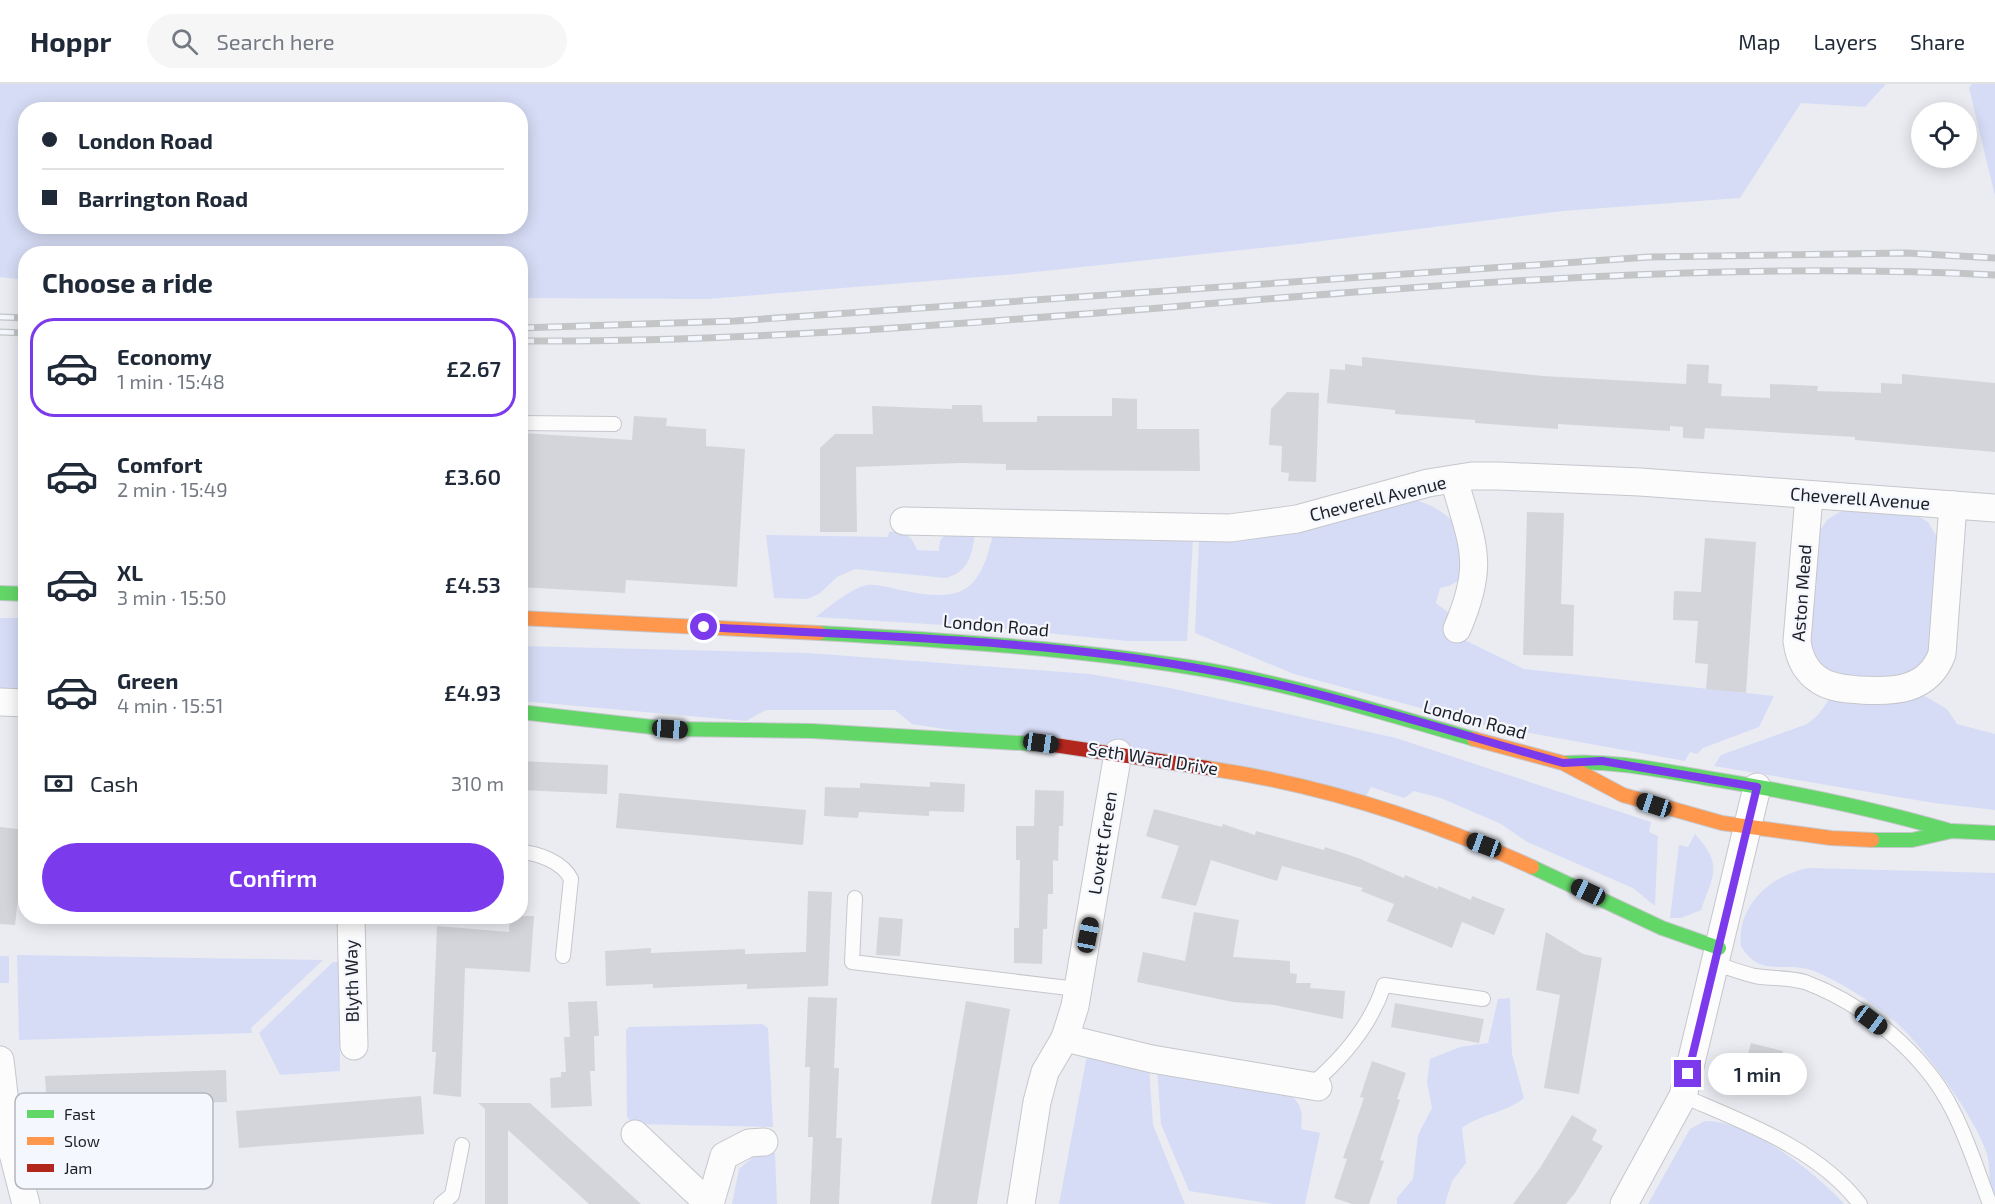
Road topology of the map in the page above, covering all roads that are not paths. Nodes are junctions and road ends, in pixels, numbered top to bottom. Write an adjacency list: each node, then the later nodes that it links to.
1 (528, 423): 2 (lane)
2 (614, 424)
3 (1454, 479): 4 (street, Cheverell Avenue); 7 (street, Cheverell Avenue); 11 (street)
4 (1809, 496): 5 (street, Cheverell Avenue); 5 (street, Aston Mead)
5 (1953, 505): 6 (street, Cheverell Avenue)
6 (1995, 508)
7 (904, 520)
8 (0, 593): 9 (main road)
9 (18, 594)
10 (528, 618): 16 (main road, London Road)
11 (1457, 629)
12 (0, 702): 13 (street)
13 (18, 703)
14 (528, 713): 15 (main road, Seth Ward Drive)
15 (1118, 753): 25 (main road, Seth Ward Drive); 26 (street, Lovett Green)
16 (1563, 763): 17 (main road, London Road); 18 (main road, London Road)
17 (1757, 787): 18 (street); 19 (main road, London Road)
18 (1748, 827): 19 (main road, London Road); 25 (street)
19 (1952, 831): 20 (main road, London Road)
20 (1995, 833)
21 (528, 853): 24 (lane)
22 (855, 898): 26 (lane)
23 (351, 924): 29 (street, Blyth Way)
24 (563, 956)
25 (1718, 956): 32 (street); 44 (lane)
26 (1077, 989): 28 (street, Lovett Green)
27 (1483, 999): 31 (lane)
28 (1065, 1038): 31 (street); 41 (street, Lovett Green)
29 (354, 1046)
30 (0, 1060): 36 (street)
31 (1314, 1087)
32 (1683, 1096): 42 (street); 43 (lane)
33 (635, 1134): 40 (street)
34 (764, 1142): 40 (street)
35 (462, 1145): 39 (lane)
36 (15, 1161)
37 (22, 1189): 38 (street)
38 (26, 1204)
39 (441, 1204)
40 (709, 1204)
41 (1021, 1204)
42 (1624, 1204)
43 (1860, 1204)
44 (1990, 1204)

